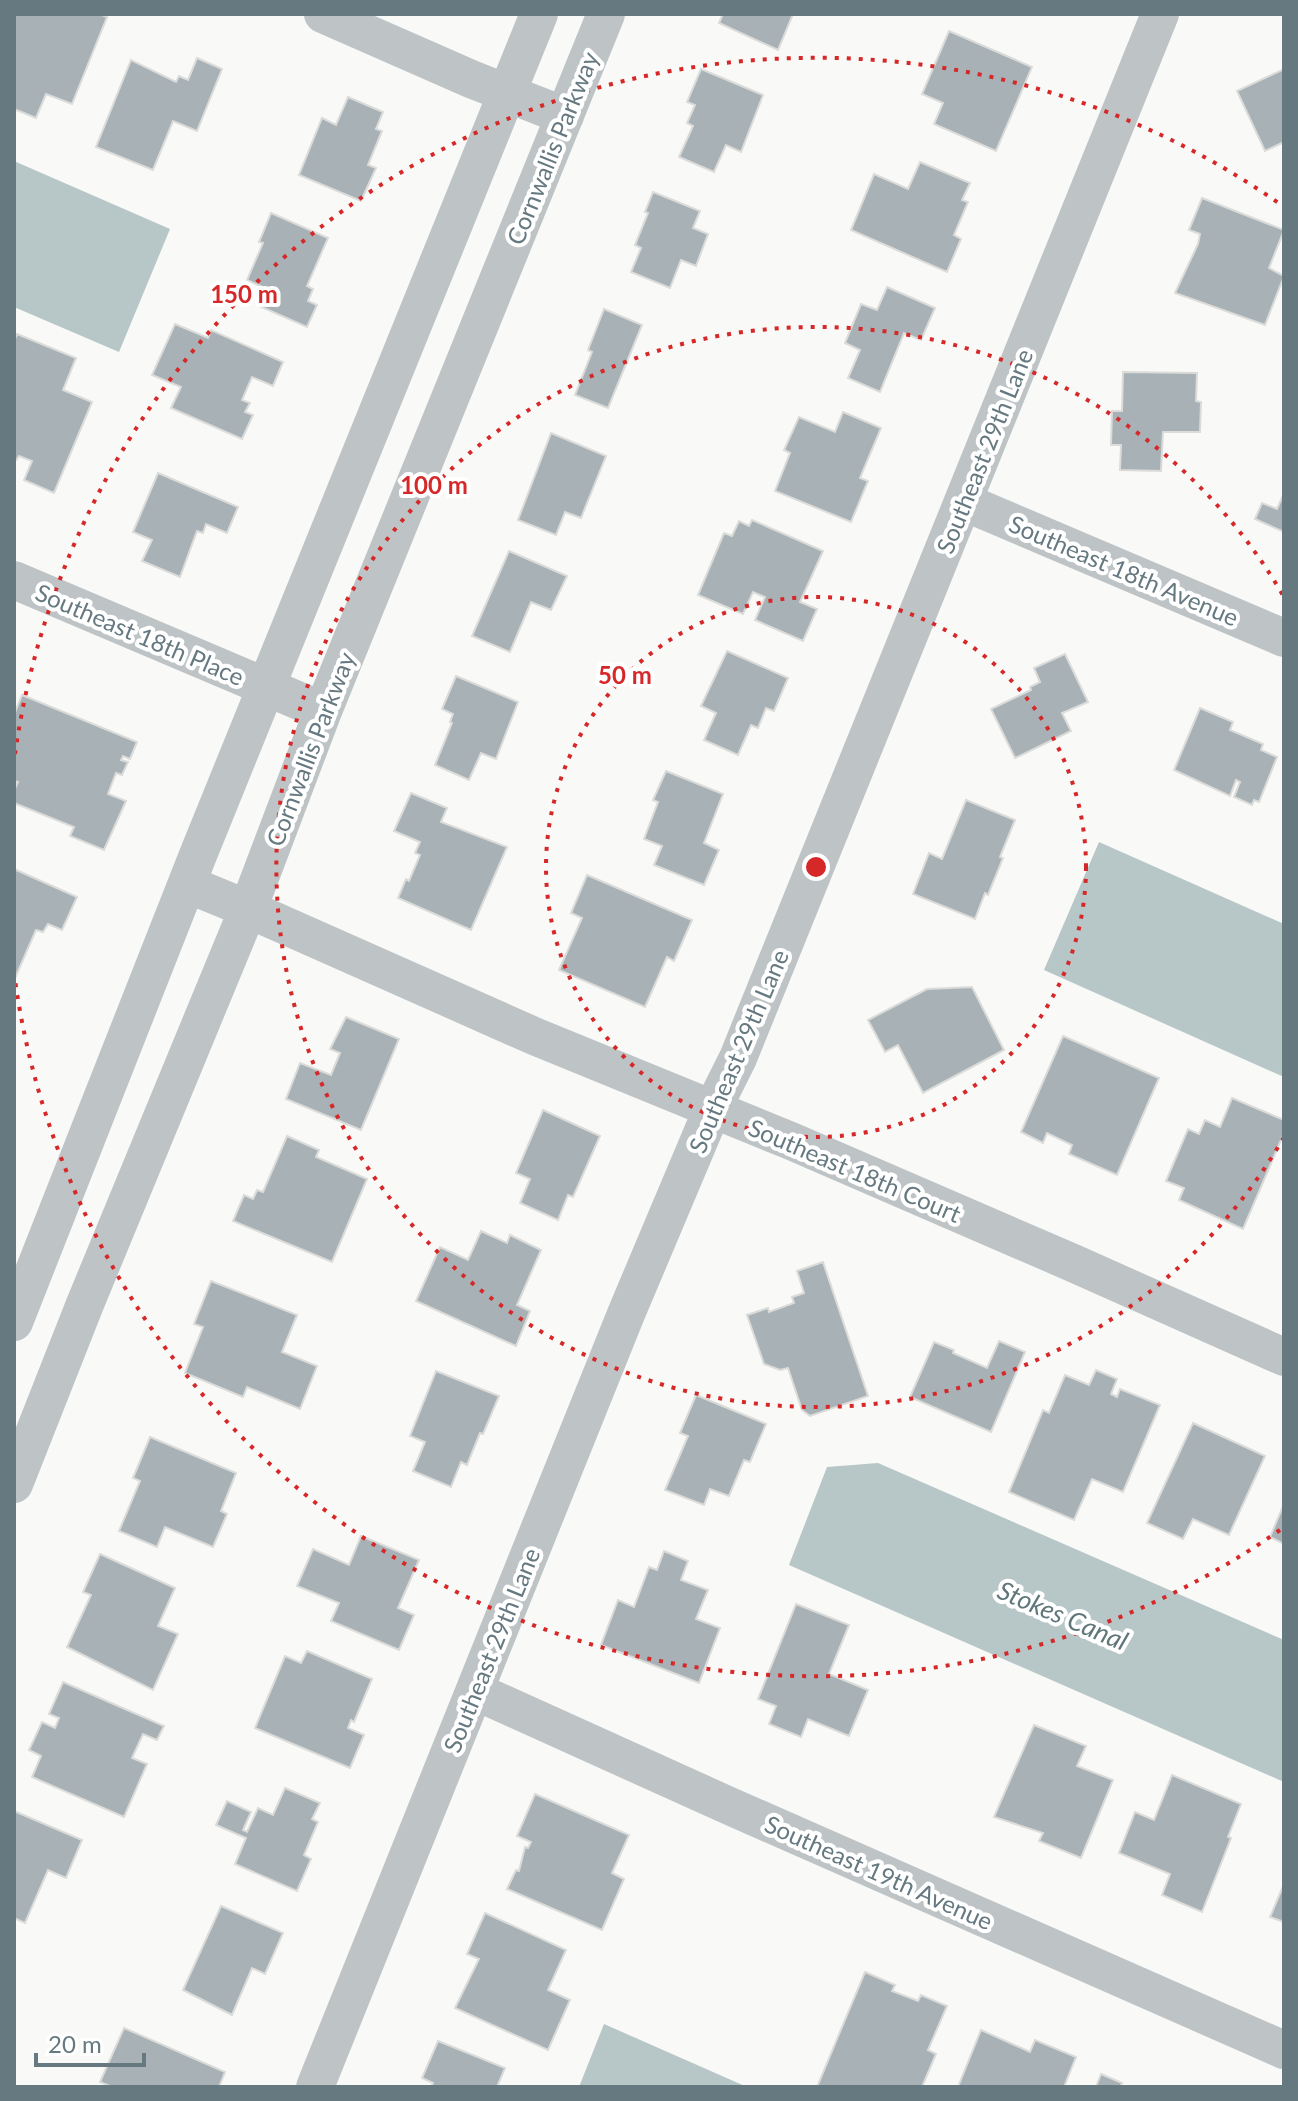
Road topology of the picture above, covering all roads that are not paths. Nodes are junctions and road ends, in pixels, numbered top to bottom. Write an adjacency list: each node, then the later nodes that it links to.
1 (323, 14): 5 (street)
2 (539, 14): 5 (street)
3 (606, 14): 6 (street, Cornwallis Parkway)
4 (1160, 14): 7 (street, Southeast 29th Lane)
5 (507, 92): 6 (street); 10 (street)
6 (565, 116): 11 (street, Cornwallis Parkway)
7 (964, 502): 9 (street, Southeast 18th Avenue); 14 (street, Southeast 29th Lane)
8 (14, 580): 10 (street, Southeast 18th Place)
9 (1284, 638)
10 (267, 688): 11 (street, Southeast 18th Place); 12 (street)
11 (323, 711): 13 (street, Cornwallis Parkway)
12 (187, 884): 13 (street, Southeast 18th Court); 15 (street)
13 (248, 909): 14 (street, Southeast 18th Court); 16 (street, Cornwallis Parkway)
14 (712, 1110): 18 (street, Southeast 18th Court); 20 (street, Southeast 29th Lane)
15 (23, 1276): 16 (street); 17 (street)
16 (85, 1304): 19 (street, Cornwallis Parkway)
17 (14, 1322)
18 (1284, 1357)
19 (14, 1484)
20 (475, 1691): 21 (street, Southeast 19th Avenue); 22 (street, Southeast 29th Lane)
21 (1284, 2050)
22 (315, 2087)

